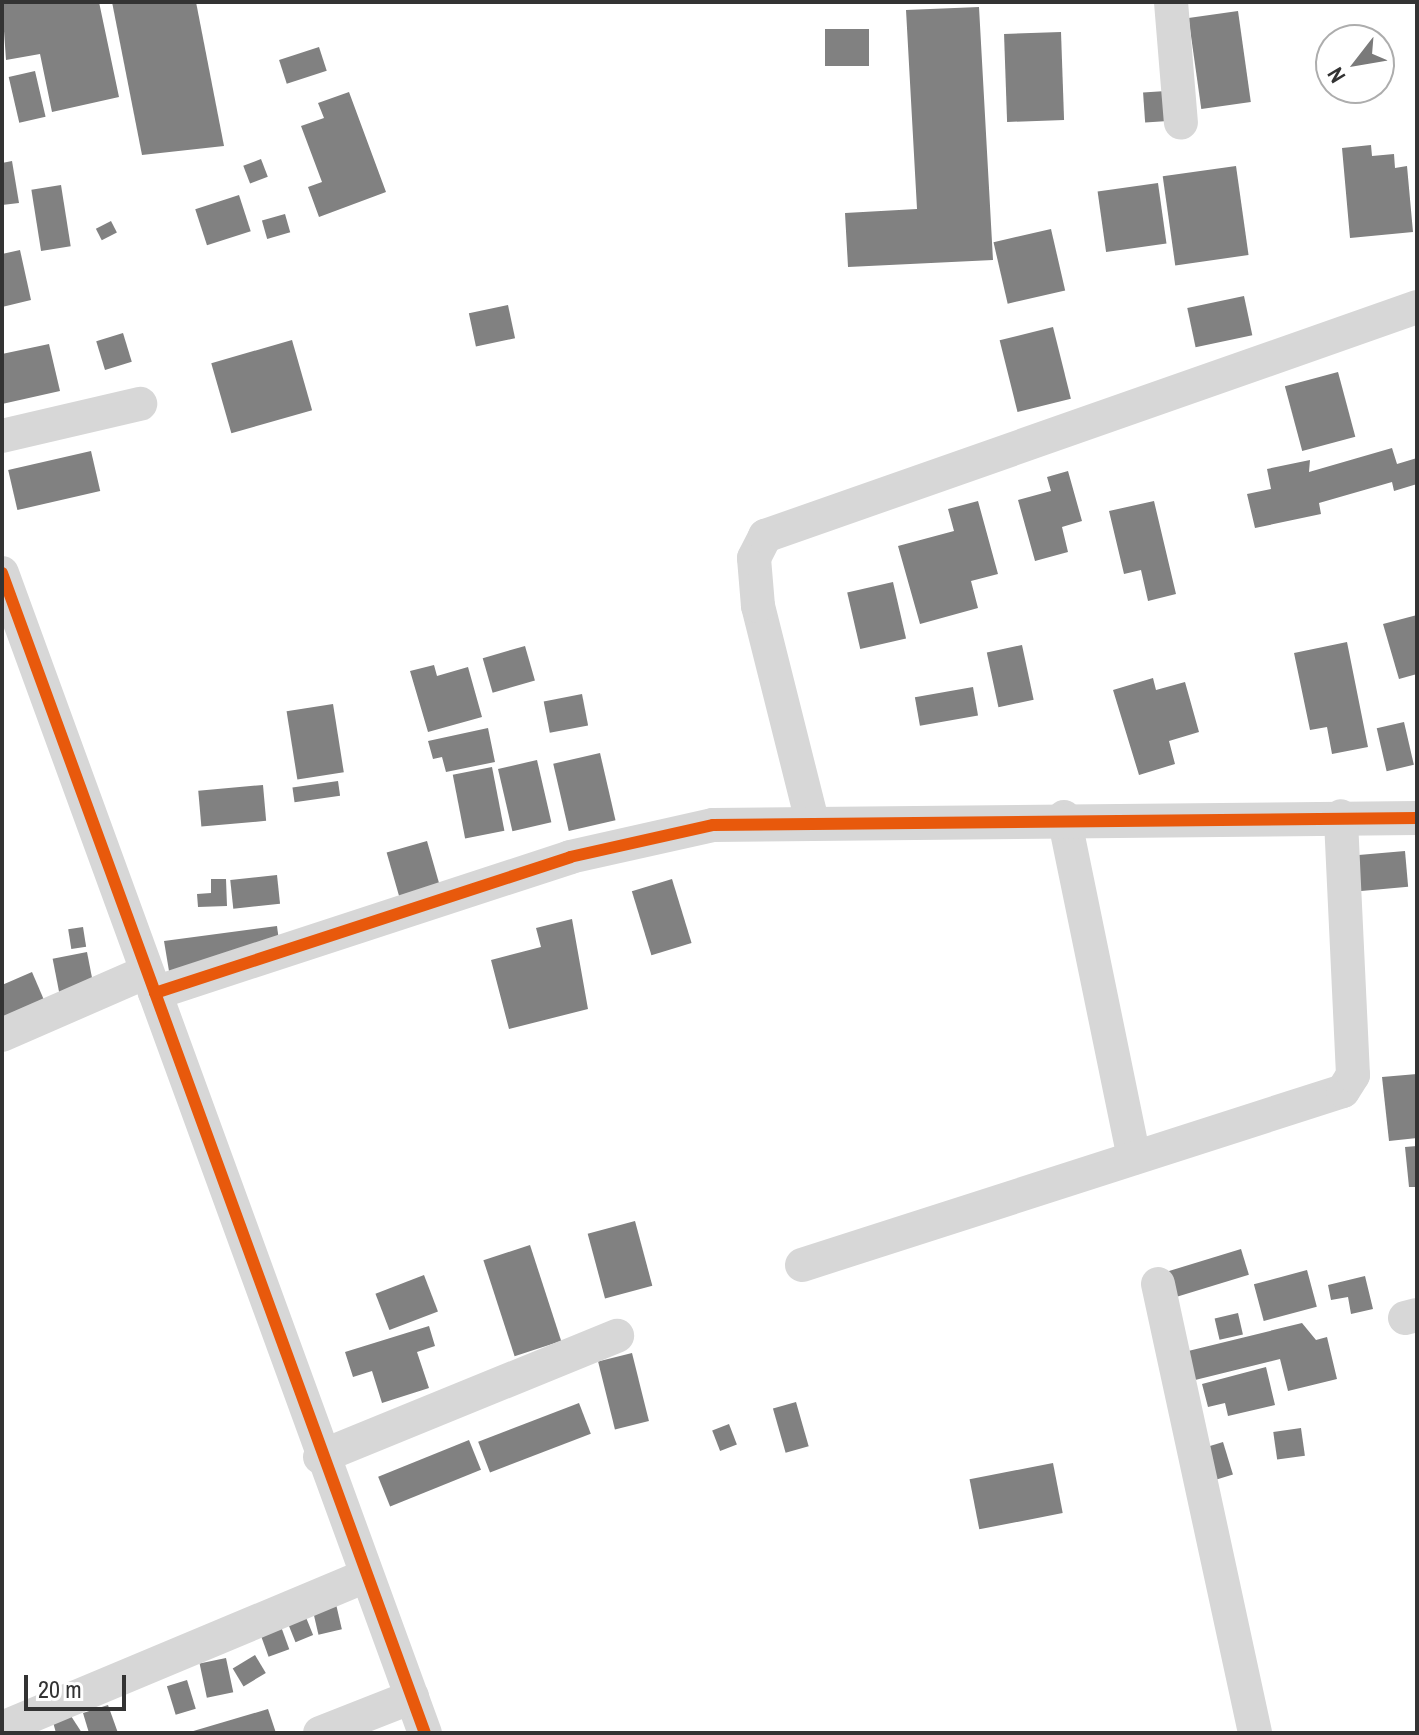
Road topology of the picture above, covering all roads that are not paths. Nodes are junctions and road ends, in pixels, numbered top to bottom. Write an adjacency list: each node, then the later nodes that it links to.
1 (1171, 2): 2 (street)
2 (1181, 123)
3 (1417, 307): 10 (street)
4 (140, 404): 5 (street)
5 (2, 436)
6 (2, 573): 11 (street)
7 (1341, 816): 8 (street); 9 (street); 13 (street)
8 (1064, 817): 10 (street); 13 (street)
9 (1417, 818)
10 (812, 821): 11 (street)
11 (151, 982): 12 (street); 17 (street)
12 (2, 1035)
13 (1134, 1158): 14 (street)
14 (802, 1265)
15 (1158, 1284): 23 (street)
16 (617, 1336): 17 (street)
17 (320, 1457): 18 (street)
18 (365, 1576): 19 (street); 20 (street)
19 (412, 1697): 21 (street); 22 (street)
20 (2, 1728)
21 (320, 1733)
22 (425, 1733)
23 (1255, 1733)

